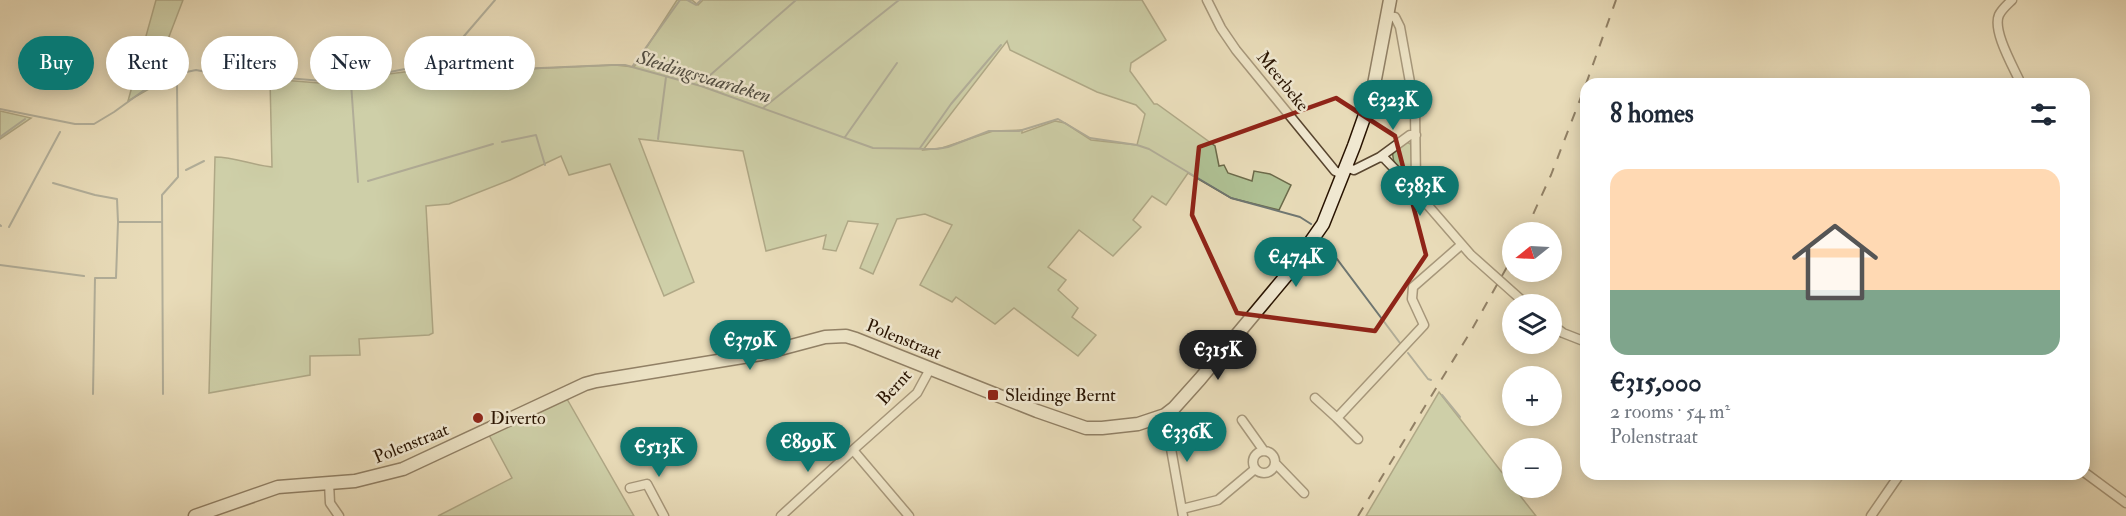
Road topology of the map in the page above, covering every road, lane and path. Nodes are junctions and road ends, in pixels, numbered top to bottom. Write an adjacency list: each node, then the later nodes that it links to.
1 (1207, 0): 8 (street, Meerbeke)
2 (1390, 0): 4 (main road, Polenstraat)
3 (2012, 0): 5 (street)
4 (1387, 16): 6 (street); 8 (main road, Polenstraat)
5 (2018, 78)
6 (1416, 135): 7 (street); 9 (street)
7 (1380, 157): 8 (street); 9 (street)
8 (1345, 171): 16 (main road, Polenstraat)
9 (1412, 187): 10 (street)
10 (1461, 245): 11 (street); 17 (street)
11 (1514, 294)
12 (1562, 332): 13 (street)
13 (1580, 340)
14 (930, 369): 16 (main road, Polenstraat); 20 (street, Bernt); 26 (main road, Polenstraat)
15 (1315, 398): 17 (street)
16 (1165, 415): 30 (street)
17 (1337, 418): 19 (street)
18 (1242, 420): 21 (street)
19 (1358, 439)
20 (853, 450): 34 (street, Bernt); 35 (street)
21 (1264, 451): 22 (street); 23 (street)
22 (1276, 464): 23 (street); 28 (street)
23 (1255, 470): 30 (street)
24 (2090, 476): 29 (street)
25 (1896, 480): 36 (street)
26 (329, 483): 31 (main road, Polenstraat); 32 (street)
27 (630, 488): 33 (street)
28 (1304, 493)
29 (2126, 503)
30 (1183, 513)
31 (195, 516)
32 (339, 516)
33 (664, 516)
34 (781, 516)
35 (909, 516)
36 (1871, 516)

